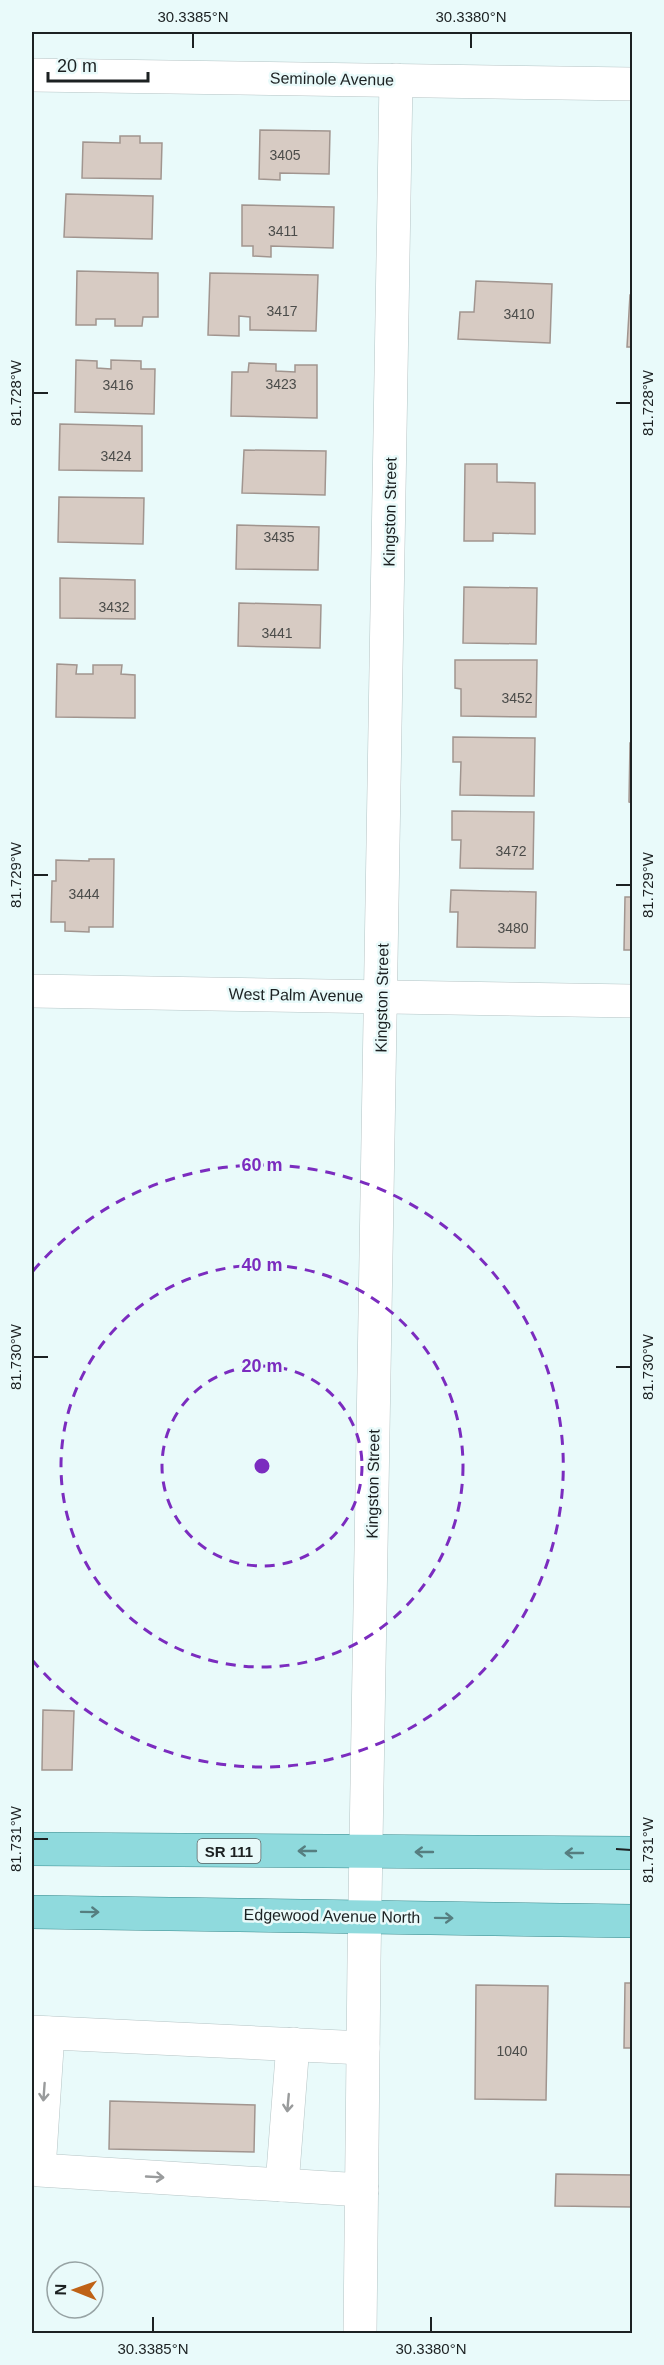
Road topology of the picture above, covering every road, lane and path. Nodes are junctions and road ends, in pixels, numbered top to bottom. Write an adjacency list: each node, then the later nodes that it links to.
1 (32, 75): 2 (street, Seminole Avenue)
2 (396, 80): 3 (street, Seminole Avenue); 5 (street, Kingston Street)
3 (633, 84)
4 (32, 991): 5 (street, West Palm Avenue)
5 (382, 997): 6 (street, West Palm Avenue); 8 (street, Kingston Street)
6 (633, 1001)
7 (32, 1849): 8 (main road, SR 111, one-way to 7)
8 (366, 1852): 9 (main road, SR 111, one-way to 8); 11 (street, Kingston Street)
9 (633, 1853)
10 (32, 1912): 11 (main road, Edgewood Avenue North, one-way to 11)
11 (365, 1917): 12 (main road, Edgewood Avenue North, one-way to 12); 15 (street, Kingston Street)
12 (633, 1921)
13 (40, 2033): 14 (street); 16 (street, one-way to 16)
14 (293, 2044): 15 (street); 16 (street, one-way to 16)
15 (363, 2048): 17 (street, Kingston Street)
16 (282, 2185): 17 (street)
17 (362, 2190): 18 (street, Kingston Street)
18 (360, 2334)

